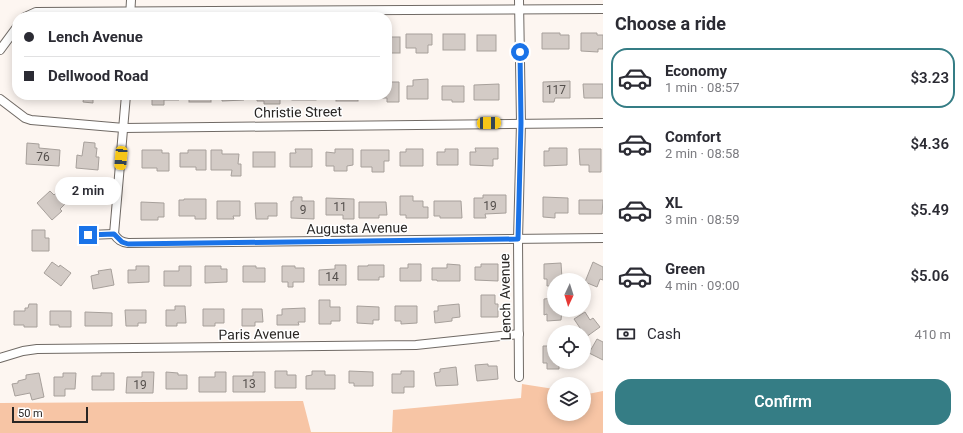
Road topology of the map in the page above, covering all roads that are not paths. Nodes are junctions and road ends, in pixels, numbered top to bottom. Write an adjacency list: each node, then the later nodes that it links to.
1 (131, 0): 5 (street)
2 (519, 0): 4 (street, Lench Avenue)
3 (603, 9): 4 (street)
4 (519, 10): 6 (street); 11 (street, Lench Avenue)
5 (130, 12)
6 (324, 12)
7 (12, 34): 8 (street)
8 (0, 50)
9 (0, 99): 13 (street, Christie Street)
10 (126, 100): 13 (street)
11 (521, 123): 12 (street, Christie Street); 13 (street, Christie Street); 17 (street, Lench Avenue)
12 (603, 123)
13 (124, 128): 14 (street)
14 (114, 234): 15 (street); 17 (street, Augusta Avenue)
15 (88, 235)
16 (603, 238): 17 (street, Augusta Avenue)
17 (518, 239): 18 (street, Lench Avenue)
18 (519, 334): 19 (street, Paris Avenue); 20 (street, Lench Avenue)
19 (0, 358)
20 (519, 377)

